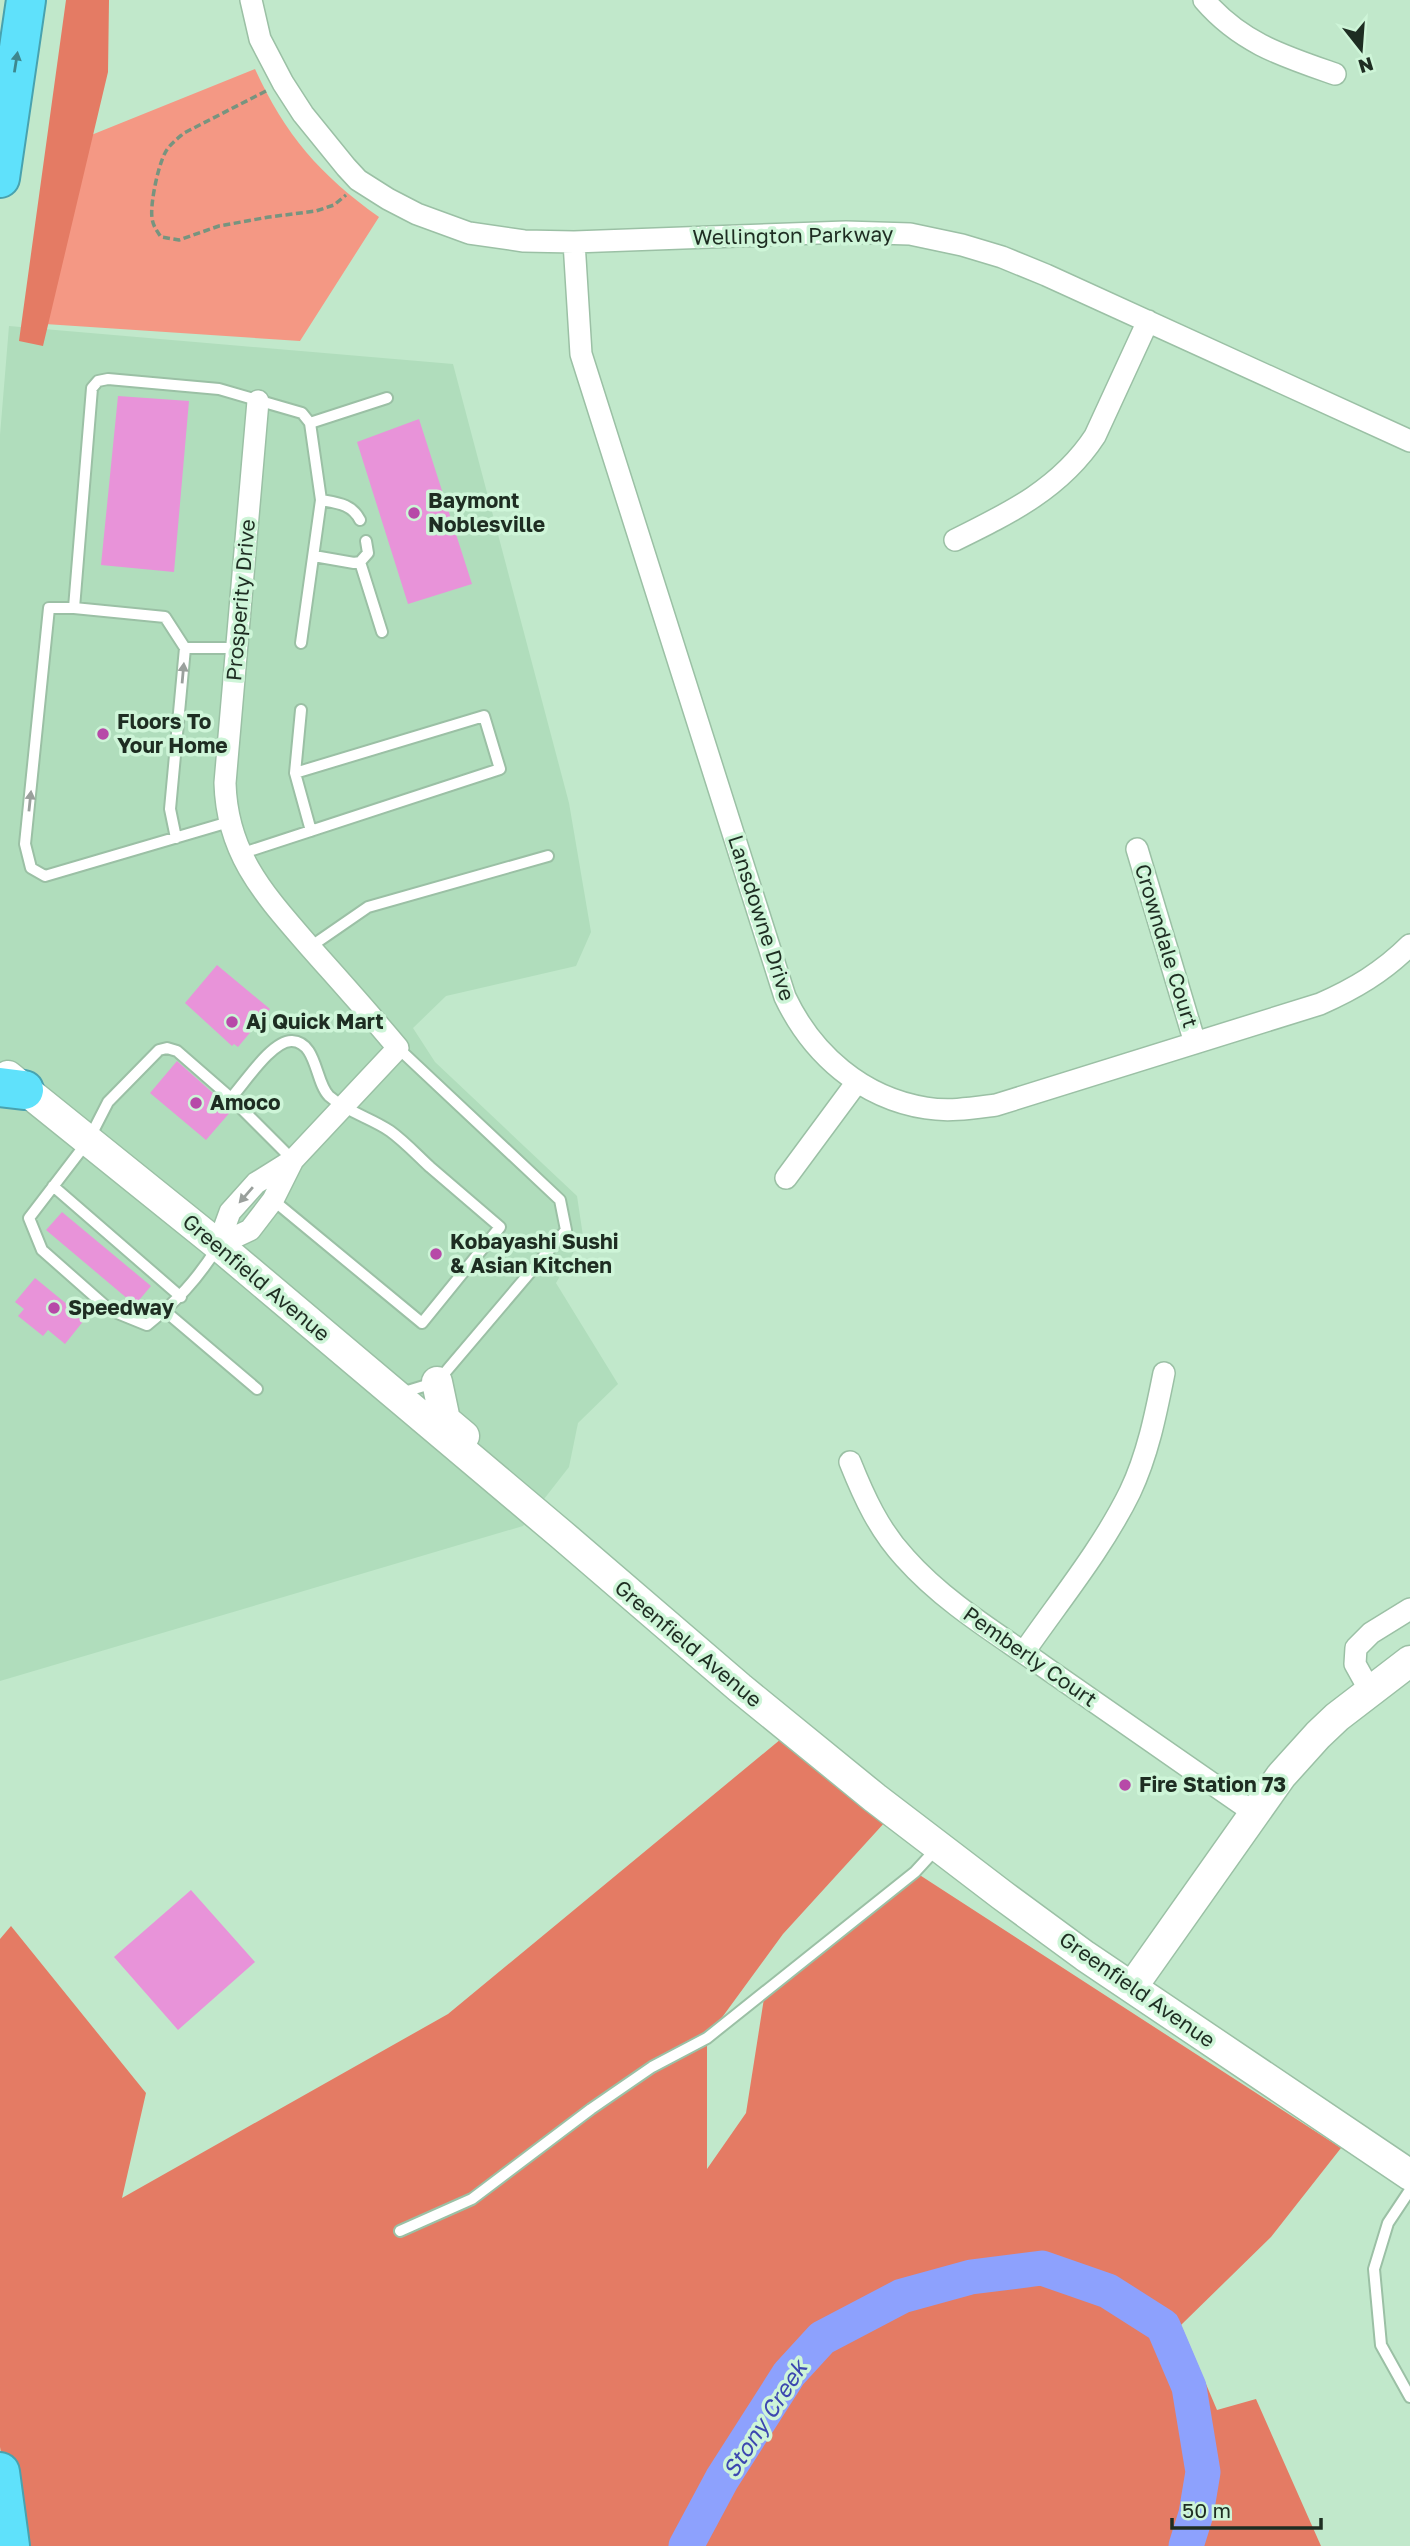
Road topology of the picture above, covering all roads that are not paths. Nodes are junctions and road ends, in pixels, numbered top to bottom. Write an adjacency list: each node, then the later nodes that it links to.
1 (26, 0): 5 (highway, one-way to 1)
2 (251, 0): 6 (street, Wellington Parkway)
3 (1204, 0): 4 (street)
4 (1335, 74)
5 (0, 178)
6 (574, 242): 7 (street, Wellington Parkway); 36 (street, Lansdowne Drive)
7 (1149, 321): 11 (street, Wellington Parkway); 14 (street)
8 (387, 398): 10 (lane)
9 (258, 401): 10 (lane); 18 (lane); 22 (street, Prosperity Drive)
10 (310, 423): 12 (lane)
11 (1410, 441)
12 (321, 500): 13 (lane); 16 (lane)
13 (360, 520)
14 (955, 540)
15 (366, 541): 17 (lane)
16 (314, 556): 17 (lane); 20 (lane)
17 (360, 562): 19 (lane)
18 (74, 608): 21 (lane); 27 (lane, one-way to 18)
19 (382, 632)
20 (300, 643)
21 (185, 648): 22 (lane); 27 (lane, one-way to 21)
22 (236, 648): 25 (street, Prosperity Drive)
23 (301, 710): 24 (lane)
24 (295, 773): 26 (lane); 26 (lane)
25 (229, 822): 27 (lane); 29 (street, Prosperity Drive)
26 (311, 831): 29 (lane)
27 (176, 838)
28 (1137, 849): 33 (street, Crowndale Court)
29 (240, 854): 32 (street, Prosperity Drive)
30 (548, 856): 32 (lane)
31 (1410, 945): 33 (street, Lansdowne Drive)
32 (310, 947): 34 (street, Prosperity Drive)
33 (1195, 1044): 36 (street, Lansdowne Drive)
34 (398, 1048): 38 (street); 48 (lane)
35 (8, 1082): 39 (main road, Greenfield Avenue)
36 (857, 1082): 41 (street)
37 (231, 1098): 38 (lane); 39 (lane); 40 (lane)
38 (343, 1106): 40 (street); 43 (lane)
39 (88, 1141): 42 (lane); 44 (main road, Greenfield Avenue)
40 (293, 1160): 43 (street); 44 (street, one-way to 44)
41 (786, 1178)
42 (53, 1186): 45 (lane); 46 (lane)
43 (273, 1200): 44 (street)
44 (218, 1245): 45 (lane); 50 (main road, Greenfield Avenue)
45 (181, 1297): 46 (lane)
46 (164, 1311): 49 (lane)
47 (1164, 1373): 54 (street)
48 (437, 1382): 50 (lane); 52 (main road)
49 (257, 1389)
50 (396, 1395): 52 (main road, Greenfield Avenue)
51 (850, 1462): 54 (street, Pemberly Court)
52 (605, 1572): 58 (main road, Greenfield Avenue)
53 (1410, 1609): 56 (street)
54 (1024, 1652): 57 (street, Pemberly Court)
55 (1410, 1661): 56 (main road)
56 (1370, 1691): 57 (main road)
57 (1253, 1812): 59 (main road)
58 (939, 1846): 59 (main road, Greenfield Avenue); 62 (lane)
59 (1132, 1987): 60 (main road, Greenfield Avenue)
60 (1410, 2175)
61 (1410, 2190): 63 (lane)
62 (400, 2231)
63 (1410, 2397)
64 (0, 2472): 65 (highway)
65 (10, 2546)

